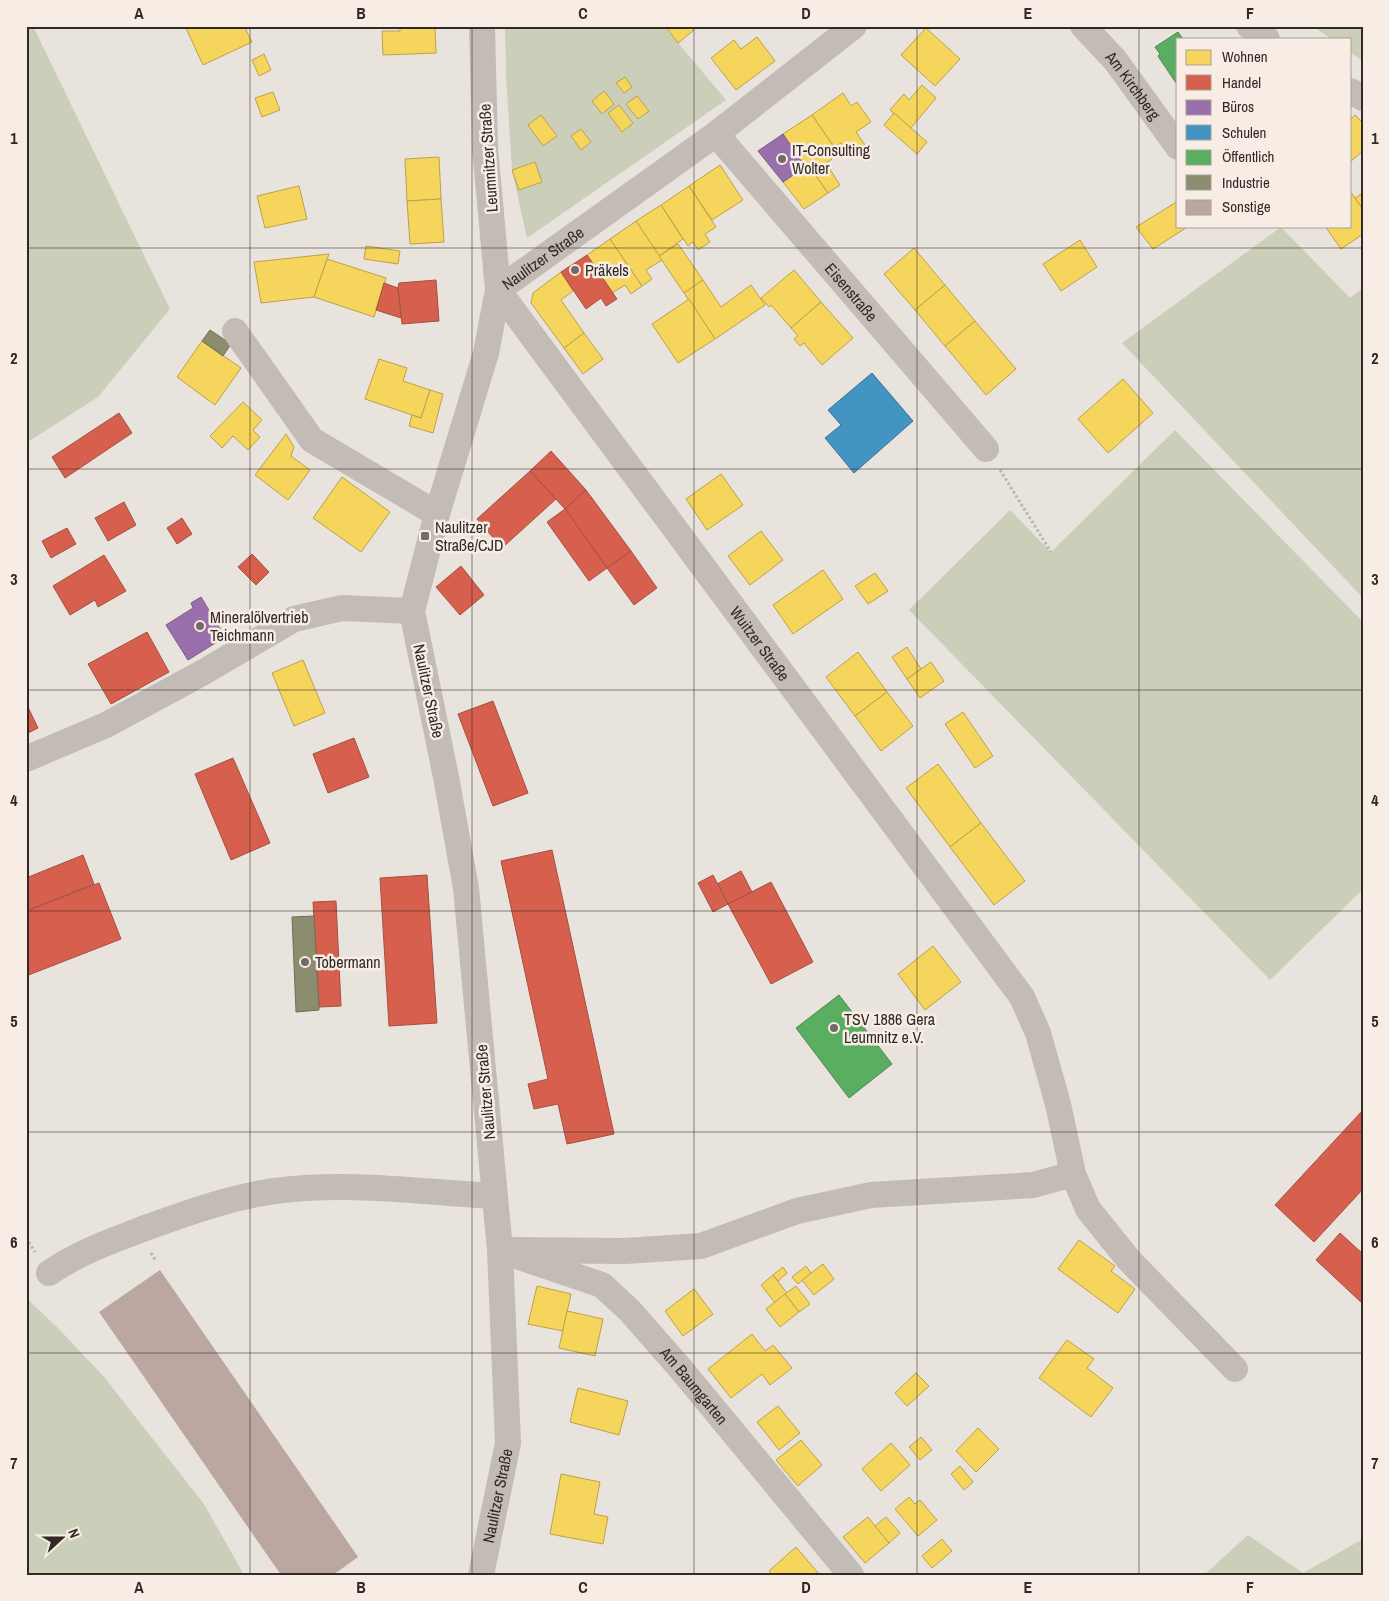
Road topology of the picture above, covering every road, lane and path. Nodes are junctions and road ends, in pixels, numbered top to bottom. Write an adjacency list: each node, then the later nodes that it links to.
1 (482, 26): 8 (street, Leumnitzer Straße)
2 (854, 26): 6 (street, Naulitzer Straße)
3 (1083, 26): 7 (street, Am Kirchberg)
4 (1249, 26): 5 (street)
5 (1266, 38)
6 (716, 134): 8 (street, Naulitzer Straße); 10 (street, Eisenstraße)
7 (1176, 145)
8 (498, 290): 11 (street, Naulitzer Straße); 15 (street, Wuitzer Straße)
9 (235, 330): 11 (street)
10 (986, 449): 12 (path)
11 (437, 514): 13 (street, Naulitzer Straße)
12 (1051, 552)
13 (412, 611): 14 (street); 16 (street, Naulitzer Straße)
14 (26, 759)
15 (1073, 1174): 17 (street); 19 (street, Wuitzer Straße)
16 (494, 1196): 17 (street, Naulitzer Straße); 18 (street)
17 (500, 1250): 20 (street, Naulitzer Straße); 21 (street, Am Baumgarten)
18 (49, 1273)
19 (1234, 1369)
20 (481, 1575)
21 (851, 1575)

